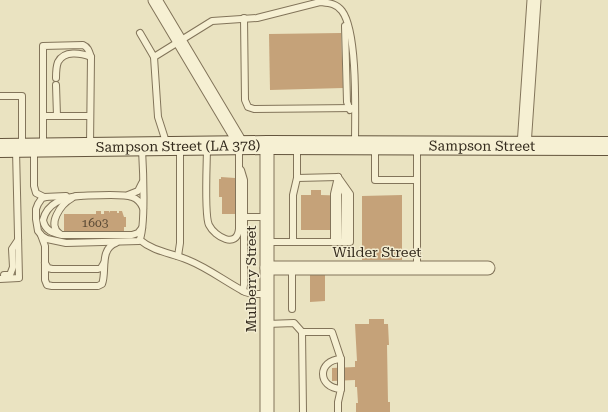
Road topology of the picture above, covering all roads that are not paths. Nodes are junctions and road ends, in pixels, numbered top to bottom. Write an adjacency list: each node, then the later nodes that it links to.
1 (155, 0): 5 (street)
2 (534, 0): 21 (street)
3 (244, 18): 5 (lane); 9 (lane); 9 (lane)
4 (140, 33): 7 (lane)
5 (179, 41): 7 (lane); 16 (street)
6 (91, 57): 10 (lane); 11 (lane); 12 (lane)
7 (154, 57): 14 (lane)
8 (0, 96): 25 (lane)
9 (352, 108): 18 (lane)
10 (43, 116): 11 (lane); 25 (lane)
11 (57, 116): 12 (lane)
12 (90, 116): 23 (lane)
13 (267, 145): 16 (main road, Sampson Street (LA 378)); 17 (main road, Sampson Street (LA 378)); 36 (street, Mulberry Street)
14 (174, 146): 15 (main road, Sampson Street (LA 378)); 24 (main road, Sampson Street (LA 378)); 46 (lane)
15 (207, 146): 16 (main road, Sampson Street (LA 378)); 26 (lane)
16 (241, 146): 26 (lane)
17 (297, 146): 18 (main road, Sampson Street (LA 378)); 28 (lane)
18 (356, 146): 19 (main road, Sampson Street)
19 (375, 146): 20 (main road, Sampson Street); 29 (lane)
20 (417, 146): 21 (main road, Sampson Street); 29 (lane)
21 (524, 146): 22 (main road, Sampson Street)
22 (608, 146)
23 (90, 147): 24 (main road, Sampson Street (LA 378)); 25 (main road, Sampson Street (LA 378))
24 (142, 147): 30 (lane)
25 (23, 148): 33 (lane); 40 (lane)
26 (239, 164): 35 (lane)
27 (338, 177): 28 (lane); 45 (lane); 45 (lane)
28 (297, 178): 44 (lane)
29 (417, 180): 51 (lane)
30 (143, 181): 32 (lane); 34 (lane)
31 (80, 196): 32 (lane); 33 (lane); 39 (lane); 39 (lane)
32 (128, 196): 34 (lane)
33 (46, 197): 38 (lane)
34 (143, 209): 37 (lane)
35 (244, 217): 36 (lane); 54 (lane)
36 (267, 217): 43 (street, Mulberry Street)
37 (143, 223): 39 (lane); 41 (lane)
38 (40, 234): 42 (lane); 47 (lane)
39 (65, 236)
40 (18, 240): 53 (lane); 53 (lane)
41 (140, 240): 42 (lane); 46 (lane)
42 (120, 242): 48 (lane)
43 (267, 242): 44 (lane); 49 (street, Mulberry Street)
44 (293, 242): 45 (lane)
45 (339, 242)
46 (178, 256): 54 (lane)
47 (45, 260): 48 (lane); 48 (lane)
48 (105, 261)
49 (267, 268): 50 (street, Wilder Street); 55 (street, Mulberry Street)
50 (292, 268): 51 (street, Wilder Street); 56 (lane)
51 (417, 268): 52 (street, Wilder Street)
52 (488, 268)
53 (0, 277)
54 (243, 291): 55 (lane)
55 (267, 294): 57 (street, Mulberry Street)
56 (292, 309)
57 (267, 324): 58 (lane); 61 (street, Mulberry Street)
58 (302, 332): 59 (lane); 62 (lane)
59 (341, 359): 60 (lane); 60 (lane)
60 (341, 389): 63 (lane)
61 (267, 412)
62 (302, 412)
63 (338, 412)

